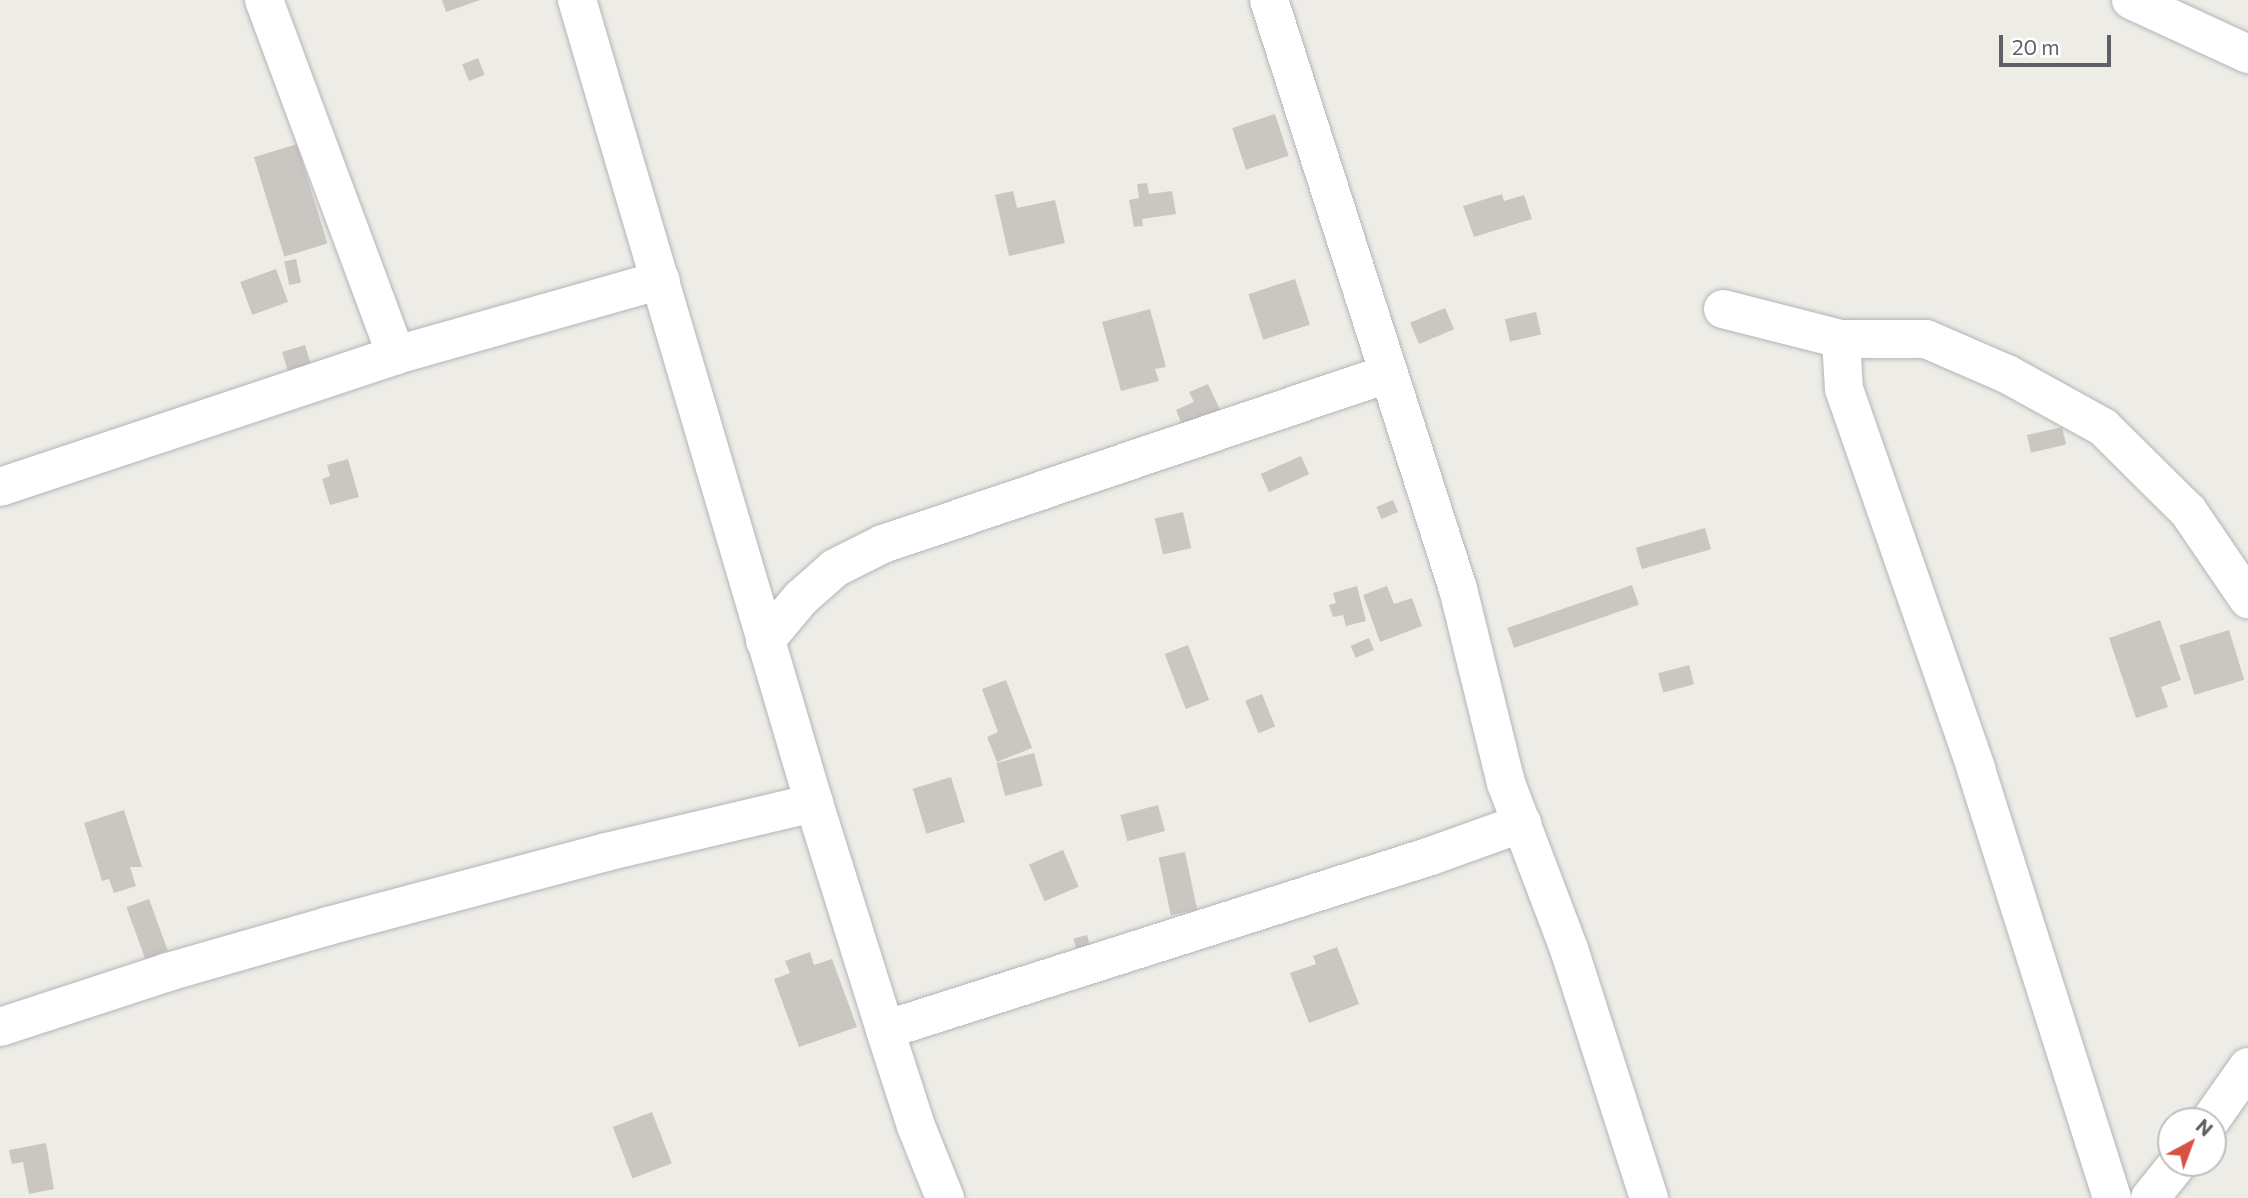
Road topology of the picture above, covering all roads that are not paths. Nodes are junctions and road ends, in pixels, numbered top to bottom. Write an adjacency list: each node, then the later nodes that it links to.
1 (264, 0): 9 (street)
2 (577, 0): 6 (street)
3 (1269, 0): 10 (street)
4 (2131, 0): 5 (street)
5 (2248, 54)
6 (661, 280): 9 (street); 13 (street)
7 (1723, 309): 8 (street)
8 (1841, 339): 12 (street); 23 (street)
9 (397, 355): 11 (street)
10 (1387, 374): 13 (street); 15 (street)
11 (0, 487)
12 (2248, 598)
13 (765, 641): 14 (street)
14 (814, 803): 16 (street); 17 (street)
15 (1522, 823): 17 (street); 22 (street)
16 (0, 1027)
17 (885, 1030): 21 (street)
18 (2248, 1067): 19 (street)
19 (2220, 1107)
20 (2167, 1177): 24 (street)
21 (945, 1198)
22 (1648, 1198)
23 (2112, 1198)
24 (2150, 1198)

